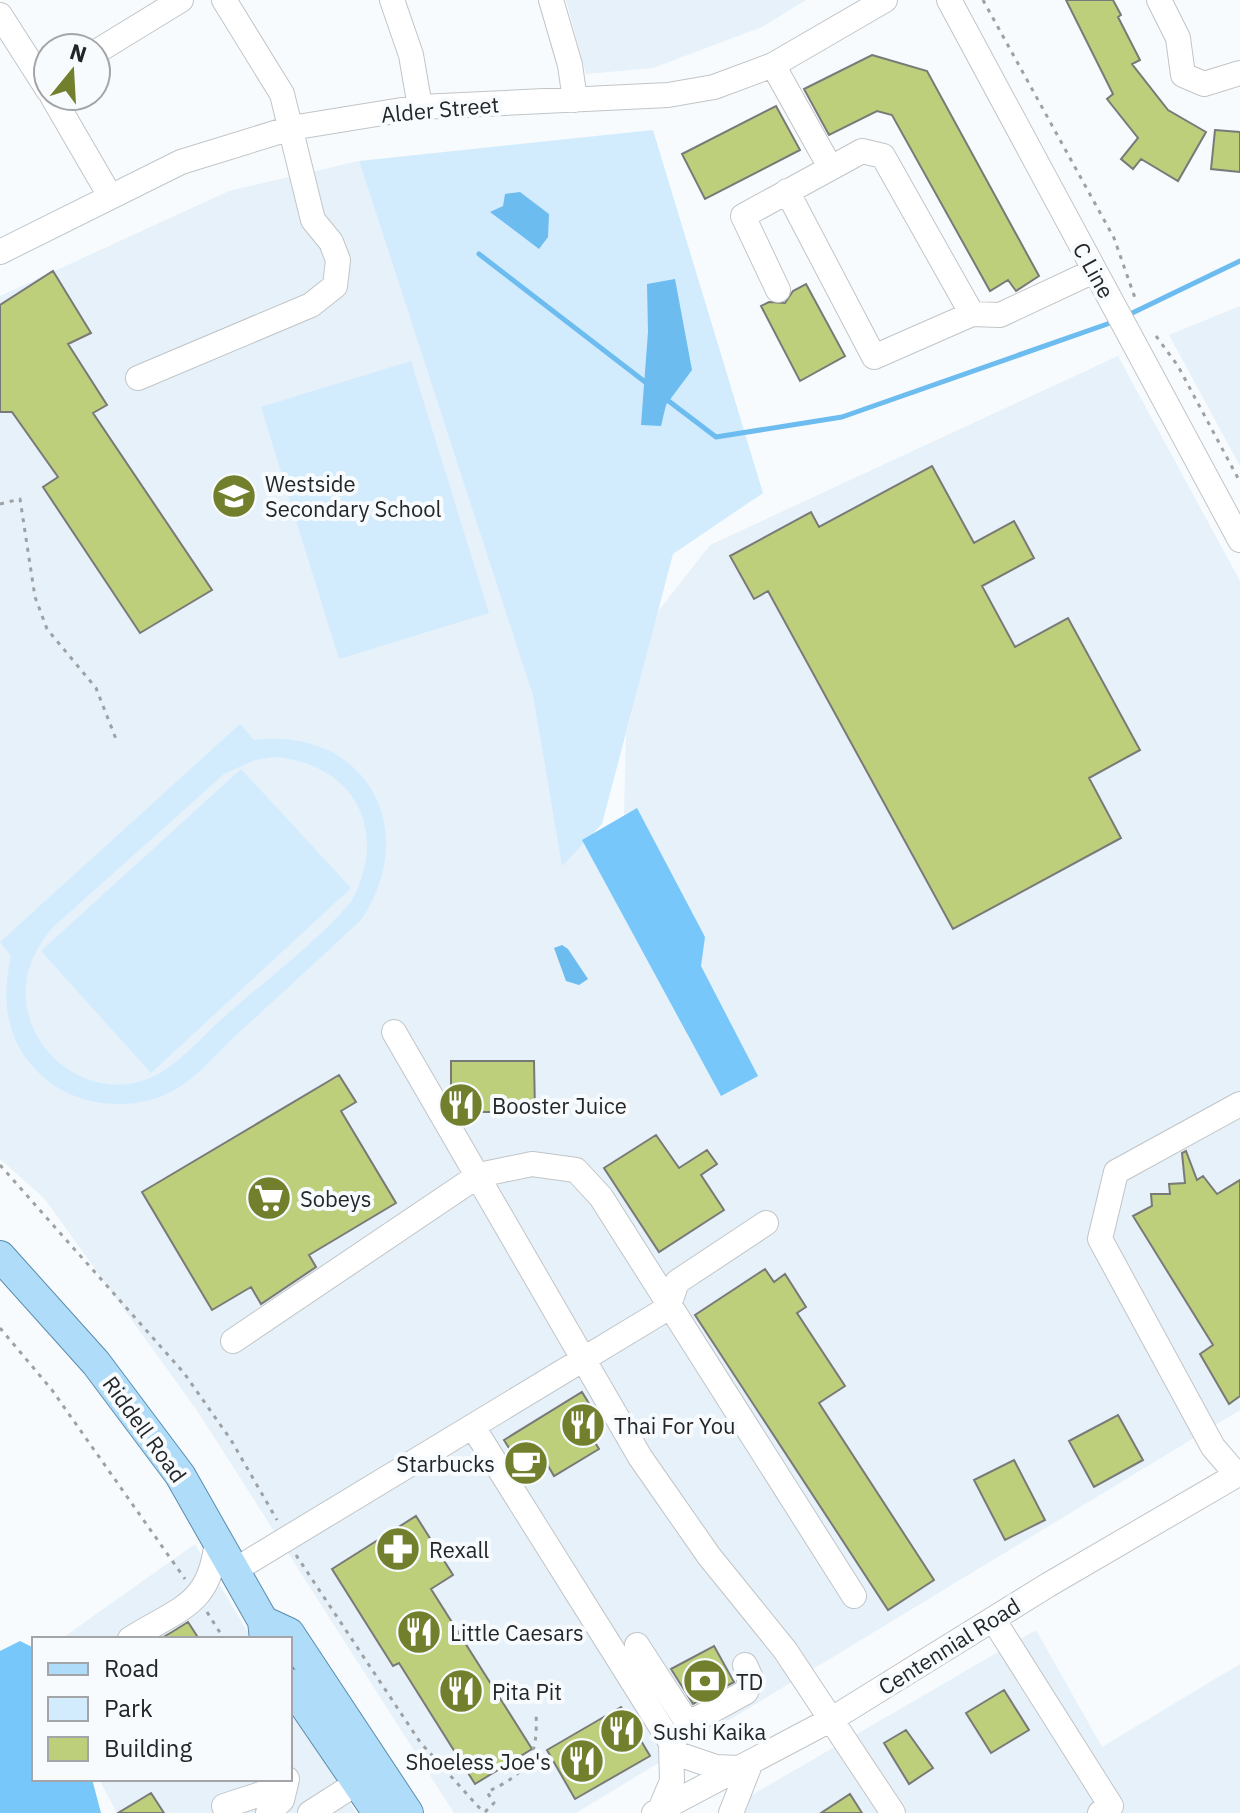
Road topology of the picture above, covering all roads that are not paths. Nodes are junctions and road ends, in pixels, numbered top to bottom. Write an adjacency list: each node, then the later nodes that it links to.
1 (181, 0): 9 (street)
2 (224, 0): 16 (street)
3 (392, 0): 14 (street)
4 (551, 0): 13 (street)
5 (885, 0): 11 (street, Alder Street)
6 (949, 0): 21 (street, C Line)
7 (1159, 0): 12 (street)
8 (0, 15): 10 (street)
9 (112, 42)
10 (32, 64)
11 (773, 65): 13 (street, Alder Street); 17 (street)
12 (1240, 73)
13 (575, 100): 14 (street, Alder Street)
14 (420, 107): 16 (street, Alder Street)
15 (62, 112): 19 (street)
16 (291, 128): 19 (street, Alder Street); 24 (street)
17 (830, 167): 18 (street); 23 (street)
18 (787, 191): 22 (street); 23 (street)
19 (110, 196): 20 (street, Alder Street)
20 (0, 252)
21 (1094, 271): 23 (street); 25 (street, C Line)
22 (778, 290)
23 (972, 314)
24 (138, 378)
25 (1240, 540)
26 (394, 1032): 28 (street)
27 (1240, 1104): 35 (street)
28 (479, 1175): 31 (street); 32 (street); 33 (street)
29 (766, 1223): 31 (street)
30 (0, 1256): 36 (main road, Riddell Road)
31 (668, 1308): 33 (street); 38 (street)
32 (233, 1341)
33 (584, 1359): 34 (street); 47 (street)
34 (473, 1427): 37 (street); 48 (street)
35 (1239, 1474): 39 (street, Centennial Road)
36 (217, 1539): 37 (main road, Riddell Road); 41 (street)
37 (235, 1570): 40 (main road, Riddell Road)
38 (854, 1596)
39 (993, 1619): 47 (street, Centennial Road); 54 (street)
40 (264, 1630): 42 (main road, Riddell Road)
41 (133, 1637)
42 (292, 1637)
43 (292, 1638): 59 (main road, Riddell Road)
44 (637, 1645): 45 (street)
45 (745, 1665)
46 (292, 1687): 52 (main road)
47 (832, 1719): 49 (street, Centennial Road); 61 (street)
48 (671, 1743): 49 (street); 55 (street)
49 (745, 1765): 55 (street, Centennial Road); 60 (street)
50 (282, 1781): 53 (street)
51 (284, 1781): 56 (street)
52 (357, 1783): 57 (street); 58 (main road)
53 (224, 1806)
54 (1109, 1811)
55 (659, 1812)
56 (268, 1813)
57 (310, 1813)
58 (378, 1813)
59 (408, 1813)
60 (731, 1813)
61 (893, 1813)

